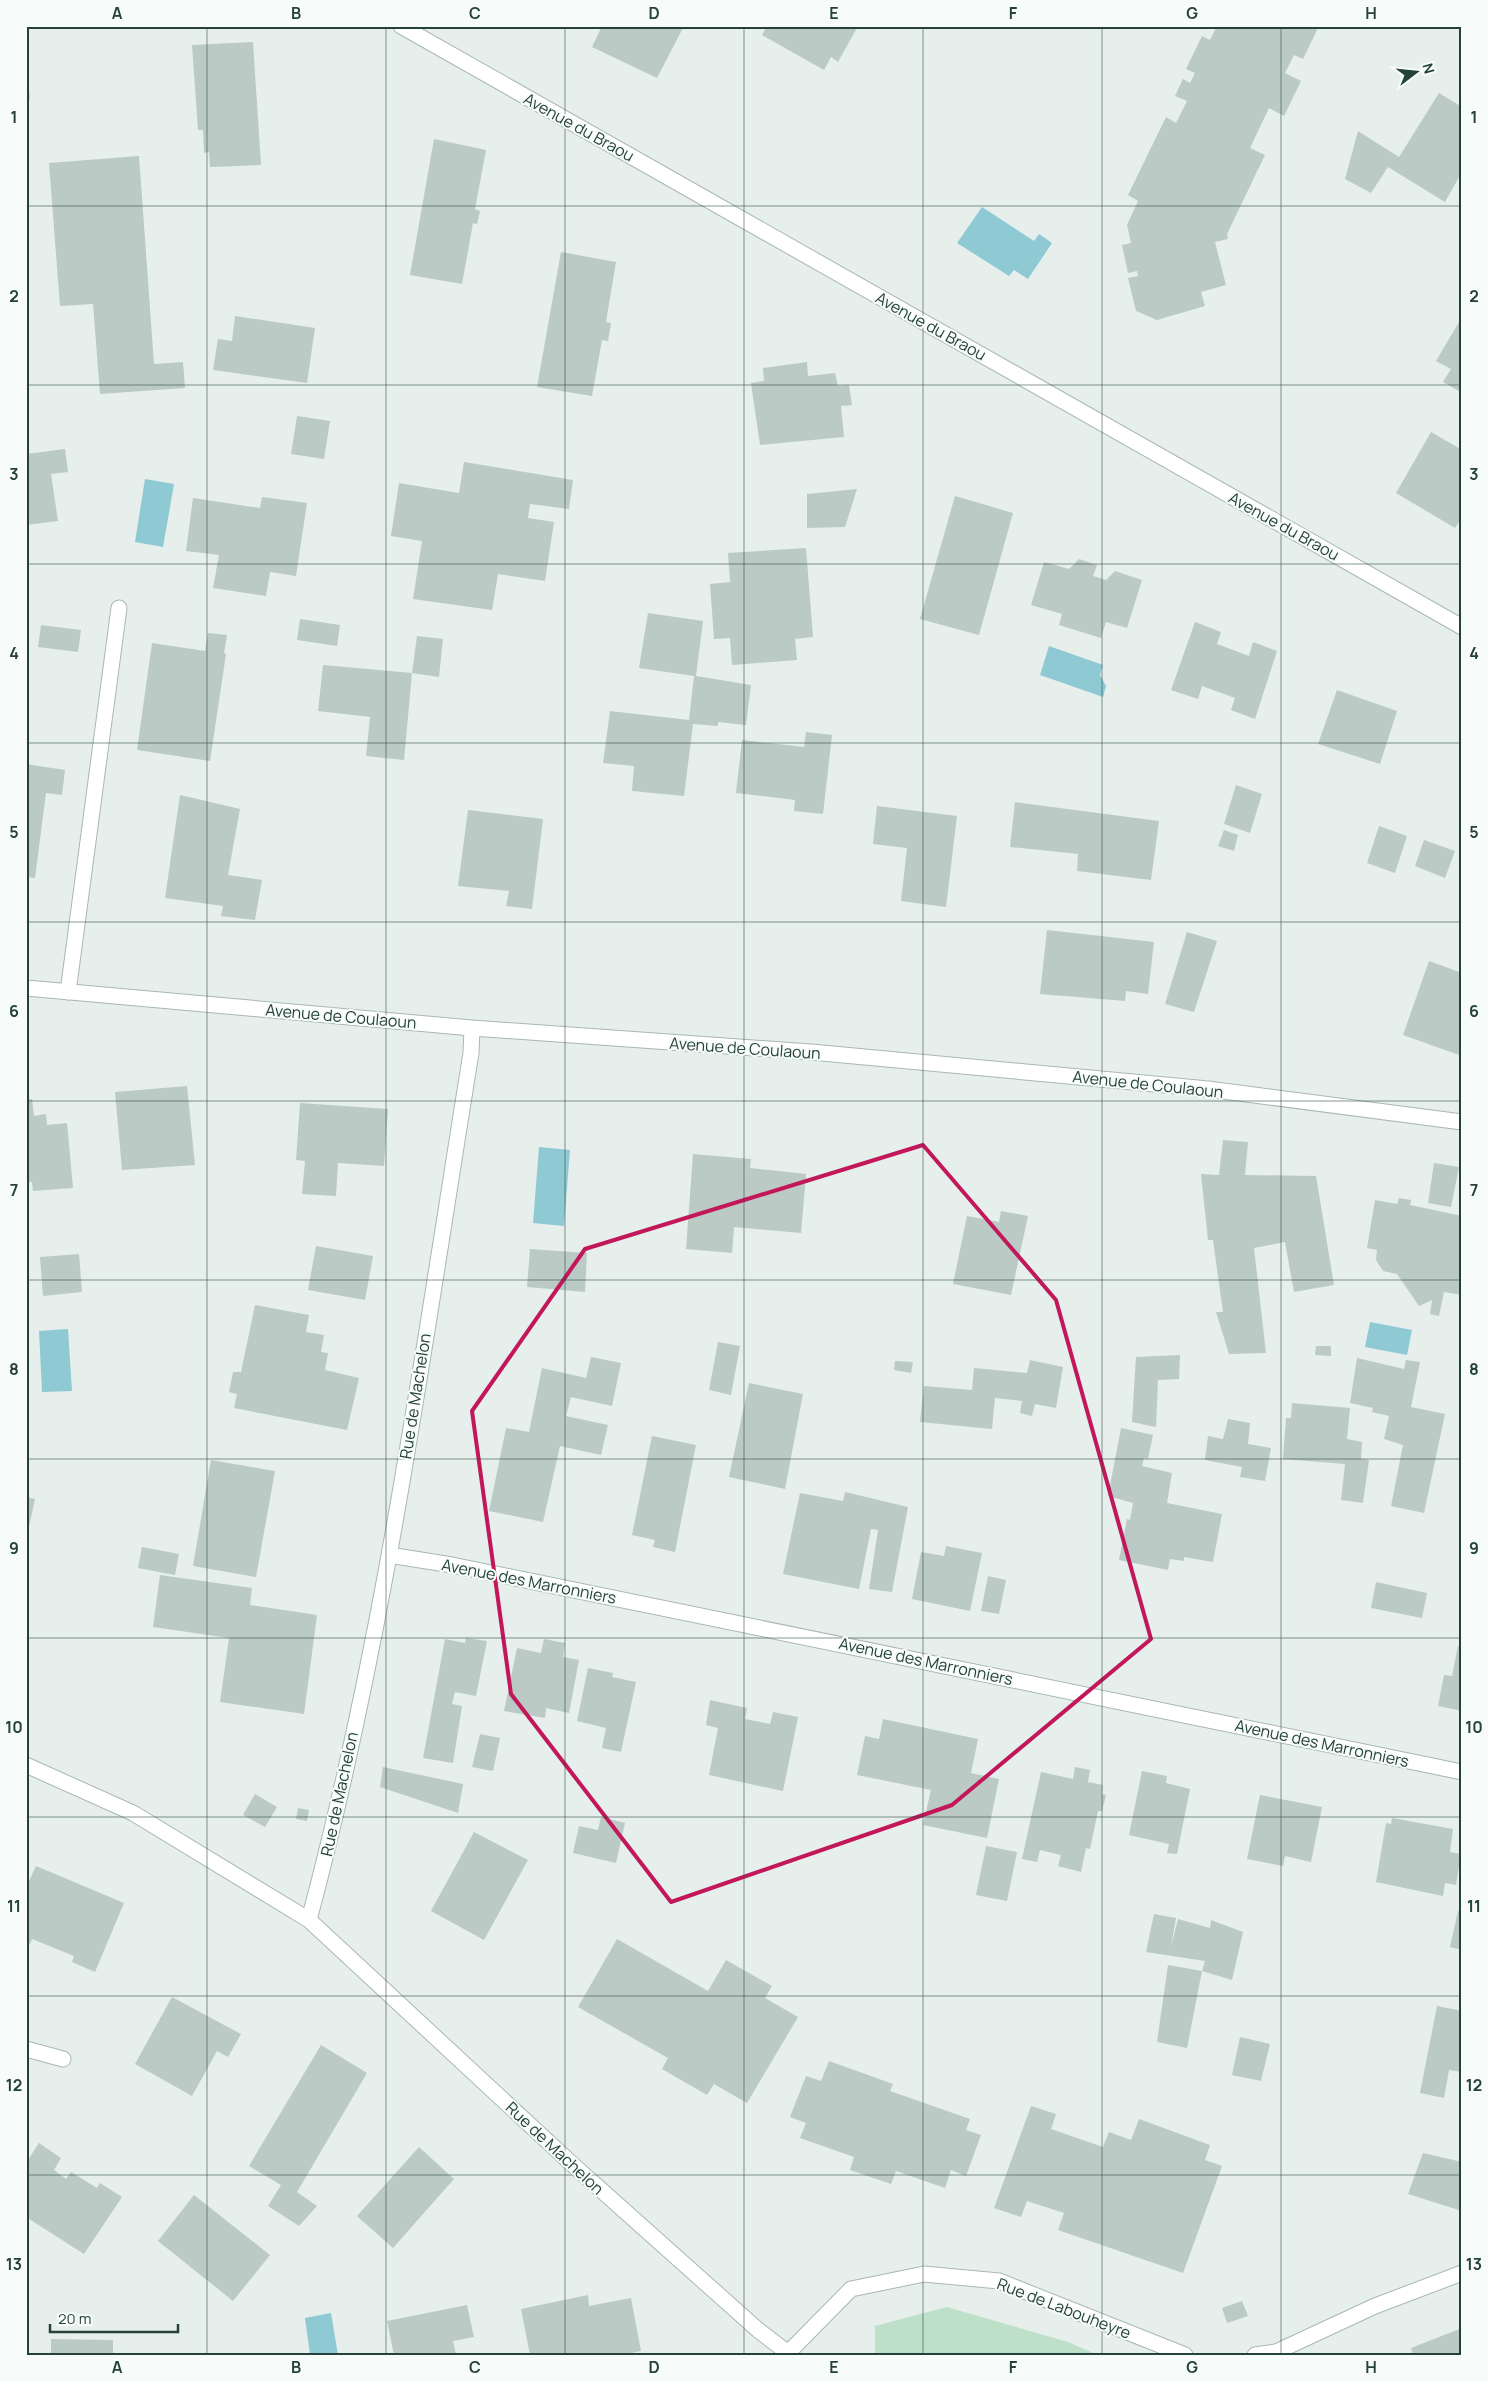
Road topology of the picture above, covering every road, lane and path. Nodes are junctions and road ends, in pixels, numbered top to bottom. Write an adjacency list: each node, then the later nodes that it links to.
1 (401, 26): 3 (street, Avenue du Braou)
2 (119, 608): 5 (street)
3 (1462, 627)
4 (26, 988): 5 (street, Avenue de Coulaoun)
5 (68, 992): 6 (street, Avenue de Coulaoun)
6 (472, 1028): 7 (street, Avenue de Coulaoun); 8 (street, Rue de Machelon)
7 (1462, 1122)
8 (389, 1556): 10 (street, Avenue des Marronniers); 11 (street, Rue de Machelon)
9 (26, 1765): 11 (street)
10 (1462, 1772)
11 (309, 1920): 15 (street, Rue de Machelon)
12 (26, 2049): 13 (street)
13 (63, 2060)
14 (1462, 2273): 17 (street)
15 (788, 2354): 16 (street, Rue de Labouheyre)
16 (1186, 2355)
17 (1255, 2355)

